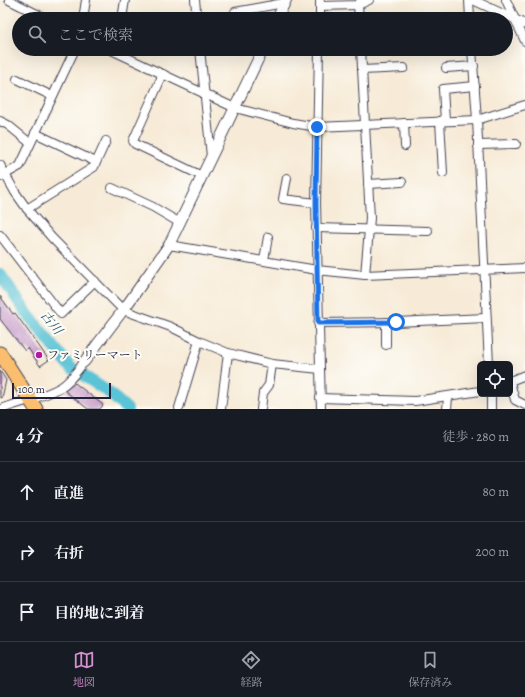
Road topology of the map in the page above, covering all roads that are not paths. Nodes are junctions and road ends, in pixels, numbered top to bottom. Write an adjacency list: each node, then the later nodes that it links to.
1 (9, 0): 12 (street)
2 (86, 0): 13 (street)
3 (125, 0): 14 (street)
4 (195, 0): 15 (street)
5 (369, 0): 10 (street)
6 (469, 0): 19 (street)
7 (473, 0): 20 (street)
8 (506, 0): 21 (street)
9 (285, 2): 16 (street); 17 (street)
10 (360, 2): 11 (street); 18 (street)
11 (320, 3)
12 (33, 12)
13 (84, 12)
14 (123, 12)
15 (196, 12)
16 (235, 12)
17 (280, 12)
18 (359, 12)
19 (470, 12)
20 (499, 12)
21 (511, 12)
22 (514, 19): 23 (street); 24 (street)
23 (525, 24)
24 (525, 41)
25 (72, 56): 40 (street)
26 (128, 56): 36 (street)
27 (201, 56): 39 (street)
28 (260, 56): 42 (street)
29 (319, 56): 48 (street)
30 (361, 56): 35 (street)
31 (473, 56): 32 (street)
32 (474, 66): 34 (street); 38 (street)
33 (404, 68): 35 (street)
34 (446, 68)
35 (362, 70): 47 (street)
36 (163, 74): 39 (street); 60 (street)
37 (18, 80): 40 (street)
38 (475, 86): 43 (street); 44 (street)
39 (204, 93): 42 (street); 55 (street)
40 (52, 96): 49 (street)
41 (525, 105): 43 (street)
42 (235, 108): 48 (street); 55 (street)
43 (477, 120): 44 (street); 53 (street)
44 (442, 121): 46 (street); 58 (street)
45 (0, 122): 51 (street)
46 (404, 123): 47 (street); 54 (street)
47 (365, 125): 48 (street); 63 (street)
48 (317, 127): 65 (street)
49 (35, 133): 51 (street); 56 (street)
50 (106, 141): 56 (street)
51 (30, 143): 59 (street)
52 (516, 144): 53 (street)
53 (478, 145): 77 (street)
54 (405, 146)
55 (211, 156): 60 (street)
56 (96, 162): 66 (street)
57 (0, 165): 59 (street)
58 (443, 173)
59 (3, 176): 66 (street)
60 (202, 176): 67 (street)
61 (287, 178): 65 (street)
62 (402, 182): 63 (street)
63 (368, 184): 69 (street)
64 (112, 188): 67 (street)
65 (316, 203): 68 (street)
66 (27, 208): 79 (street)
67 (180, 223): 73 (street)
68 (316, 228): 69 (street); 76 (street)
69 (369, 230): 70 (street); 78 (street)
70 (428, 231)
71 (0, 235): 79 (street)
72 (268, 237): 74 (street)
73 (169, 245): 74 (street); 80 (street)
74 (264, 260): 76 (street)
75 (525, 268): 77 (street)
76 (317, 270): 78 (street); 83 (street)
77 (484, 270): 78 (street); 81 (street)
78 (365, 275)
79 (95, 281): 80 (street)
80 (123, 310): 84 (street); 89 (street)
81 (486, 318): 82 (street); 88 (street)
82 (386, 322): 83 (street); 85 (street)
83 (318, 323): 91 (street)
84 (199, 341): 87 (street); 102 (street)
85 (386, 345)
86 (0, 353): 99 (highway)
87 (228, 353): 90 (street); 104 (street)
88 (489, 361)
89 (84, 362): 99 (street)
90 (272, 364): 91 (street); 105 (street)
91 (320, 369): 98 (street)
92 (525, 375): 93 (street)
93 (513, 380)
94 (477, 392): 96 (street)
95 (513, 392): 101 (street)
96 (448, 397): 100 (street); 107 (street)
97 (491, 397): 108 (street)
98 (320, 398): 100 (street); 106 (street)
99 (34, 404): 103 (street)
100 (414, 405)
101 (525, 405)
102 (179, 408)
103 (2, 409)
104 (220, 409)
105 (261, 409)
106 (321, 409)
107 (447, 409)
108 (491, 409)

